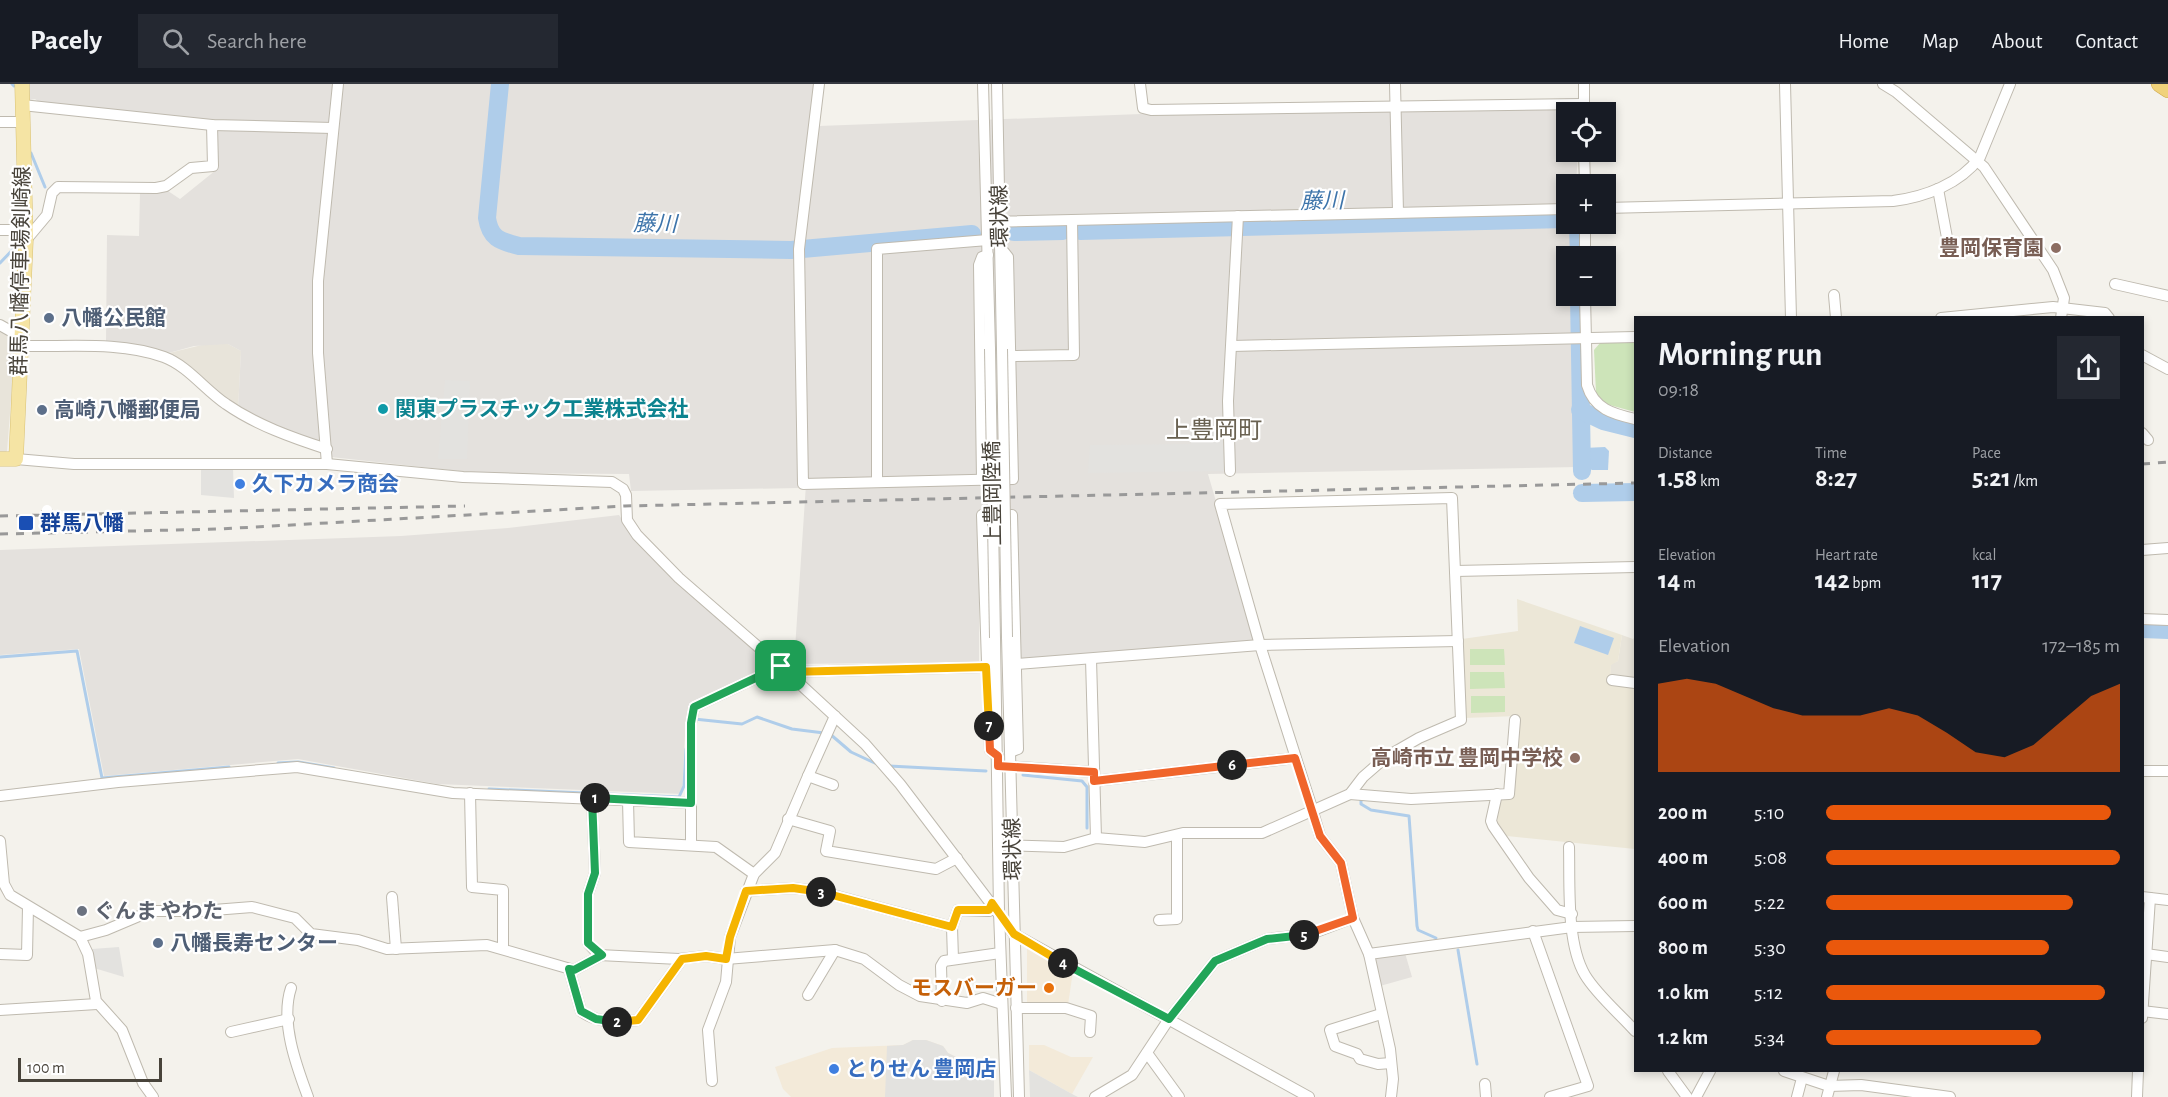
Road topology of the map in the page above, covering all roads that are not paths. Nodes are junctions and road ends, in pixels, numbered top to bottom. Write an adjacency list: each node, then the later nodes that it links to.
1 (22, 84): 15 (main road, 群馬八幡停車場剣崎線)
2 (338, 84): 21 (street)
3 (819, 84): 62 (street)
4 (984, 84): 30 (street, 環状線)
5 (997, 84): 31 (street, 環状線)
6 (1140, 84): 16 (street)
7 (1395, 84): 16 (street)
8 (1584, 84): 14 (street)
9 (1785, 84): 24 (street)
10 (1883, 84): 22 (street)
11 (2010, 84): 22 (street)
12 (2159, 84): 13 (highway)
13 (2168, 90)
14 (1584, 102)
15 (22, 105): 19 (main road, 群馬八幡停車場剣崎線); 20 (street)
16 (1395, 106): 17 (street); 27 (street)
17 (1556, 108)
18 (0, 122): 19 (street)
19 (22, 122): 33 (main road, 群馬八幡停車場剣崎線)
20 (212, 125): 21 (street); 33 (street)
21 (333, 128): 56 (street)
22 (1978, 160): 23 (street); 41 (street)
23 (1938, 189): 24 (street); 36 (street)
24 (1788, 203): 25 (street); 42 (street)
25 (1616, 208)
26 (1556, 209): 27 (street)
27 (1398, 212): 28 (street)
28 (1238, 216): 29 (street); 50 (street)
29 (1071, 220): 31 (street); 52 (street)
30 (987, 222): 31 (street); 34 (street, 環状線)
31 (1000, 222): 35 (street, 環状線)
32 (0, 230): 33 (street)
33 (26, 235): 49 (main road, 群馬八幡停車場剣崎線)
34 (987, 240): 35 (street); 51 (street, 環状線); 62 (street)
35 (1000, 243): 52 (street, 環状線)
36 (1948, 243)
37 (2115, 284): 39 (street)
38 (1834, 296): 43 (street)
39 (2168, 296)
40 (1586, 306): 48 (street)
41 (2063, 312): 44 (street); 45 (street)
42 (1791, 316)
43 (1836, 316)
44 (1982, 316)
45 (2107, 316)
46 (0, 325): 49 (street)
47 (1634, 337): 48 (street)
48 (1586, 338): 50 (street); 55 (street)
49 (22, 342): 56 (street); 58 (main road, 群馬八幡停車場剣崎線)
50 (1232, 346): 60 (street)
51 (985, 349): 61 (street); 72 (street, 上豊岡陸橋, bridge)
52 (1006, 352): 61 (street); 71 (street, 上豊岡陸橋, bridge)
53 (2144, 356): 54 (street)
54 (2168, 369)
55 (1634, 419)
56 (327, 449): 59 (street)
57 (0, 459): 58 (main road)
58 (16, 459): 59 (street)
59 (327, 464): 78 (street)
60 (1230, 471)
61 (982, 480): 62 (street)
62 (877, 482)
63 (47, 510): 64 (street, bridge)
64 (48, 529)
65 (2168, 548): 66 (street)
66 (2144, 550)
67 (1634, 567): 68 (street)
68 (1455, 571): 73 (street); 74 (street)
69 (2144, 619): 70 (street)
70 (2168, 620)
71 (1007, 637): 83 (street, 環状線)
72 (995, 638): 85 (street, 環状線)
73 (1458, 641): 74 (street); 93 (street)
74 (1260, 645): 75 (street); 84 (street)
75 (1091, 659): 76 (street); 90 (street)
76 (1017, 663): 77 (street); 83 (street)
77 (986, 667): 78 (street); 85 (street)
78 (784, 669): 81 (street); 98 (street)
79 (1612, 681): 80 (street)
80 (1634, 683)
81 (835, 716): 89 (street); 108 (street)
82 (1515, 720): 94 (street)
83 (1010, 752): 86 (street, 環状線)
84 (1295, 758): 90 (street); 99 (street)
85 (998, 761): 86 (street); 105 (street, 環状線)
86 (1011, 766): 90 (street); 106 (street, 環状線)
87 (2144, 771): 88 (street)
88 (2168, 771)
89 (808, 776): 91 (street); 100 (street)
90 (1094, 777): 102 (street)
91 (833, 785)
92 (470, 793): 95 (street); 96 (street); 127 (street)
93 (1350, 794): 94 (street); 99 (street)
94 (1497, 794): 117 (street)
95 (0, 796)
96 (592, 798): 97 (street); 133 (street)
97 (628, 800): 98 (street); 104 (street)
98 (691, 803): 104 (street)
99 (1313, 813): 101 (street); 118 (street)
100 (788, 819): 108 (street); 109 (street)
101 (1177, 834): 102 (street); 119 (street)
102 (1096, 838): 106 (street)
103 (0, 842): 110 (street)
104 (691, 844): 109 (street)
105 (998, 845): 106 (street); 116 (street, 環状線)
106 (1013, 846): 124 (street, 環状線)
107 (1569, 847): 117 (street)
108 (957, 858): 116 (street)
109 (754, 874): 111 (street)
110 (3, 889): 115 (street)
111 (746, 891): 121 (street); 136 (street)
112 (392, 897): 126 (street)
113 (2146, 898): 114 (street); 132 (street)
114 (2168, 900)
115 (28, 907): 125 (street); 130 (street)
116 (995, 908): 121 (street); 124 (street); 129 (street, 環状線)
117 (1572, 914): 122 (street)
118 (1353, 918): 131 (street); 151 (street)
119 (1159, 920)
120 (1634, 926): 122 (street)
121 (952, 927): 137 (street)
122 (1572, 927): 123 (street); 152 (street)
123 (1533, 931): 131 (street); 175 (street)
124 (1014, 934): 145 (street, 環状線); 151 (street)
125 (80, 937): 126 (street); 143 (street)
126 (396, 949): 127 (street)
127 (503, 949): 138 (street)
128 (835, 951): 136 (street); 141 (street); 142 (street)
129 (1000, 953): 137 (street); 144 (street, 環状線)
130 (0, 954)
131 (1369, 954): 148 (street)
132 (2146, 954): 134 (street); 139 (street)
133 (602, 955): 135 (street); 138 (street)
134 (2168, 957)
135 (682, 959): 136 (street); 138 (street)
136 (726, 959): 163 (street)
137 (953, 959): 142 (street)
138 (569, 969)
139 (2144, 982)
140 (291, 988): 150 (street)
141 (808, 995)
142 (942, 1001): 144 (street)
143 (97, 1004): 146 (street); 166 (street)
144 (1002, 1004): 168 (street, 環状線)
145 (1016, 1008): 154 (street); 169 (street, 環状線)
146 (0, 1010)
147 (2144, 1011): 149 (street)
148 (1382, 1014): 156 (street); 156 (street)
149 (2168, 1014)
150 (289, 1019): 153 (street); 167 (street)
151 (1169, 1019): 155 (street); 172 (street)
152 (1634, 1029)
153 (231, 1032)
154 (1090, 1032)
155 (1147, 1053): 170 (street); 171 (street)
156 (1391, 1063): 173 (street)
157 (1669, 1072): 176 (street)
158 (1709, 1072): 177 (street)
159 (1787, 1072): 162 (street)
160 (1834, 1072): 165 (street)
161 (2138, 1072): 180 (street)
162 (1802, 1077): 165 (street); 178 (street)
163 (712, 1081)
164 (1485, 1084): 174 (street)
165 (1828, 1092): 179 (street)
166 (153, 1097)
167 (308, 1097)
168 (1006, 1097)
169 (1019, 1097)
170 (1095, 1097)
171 (1179, 1097)
172 (1309, 1097)
173 (1391, 1097)
174 (1486, 1097)
175 (1550, 1097)
176 (1687, 1097)
177 (1696, 1097)
178 (1797, 1097)
179 (1950, 1097)
180 (2137, 1097)

